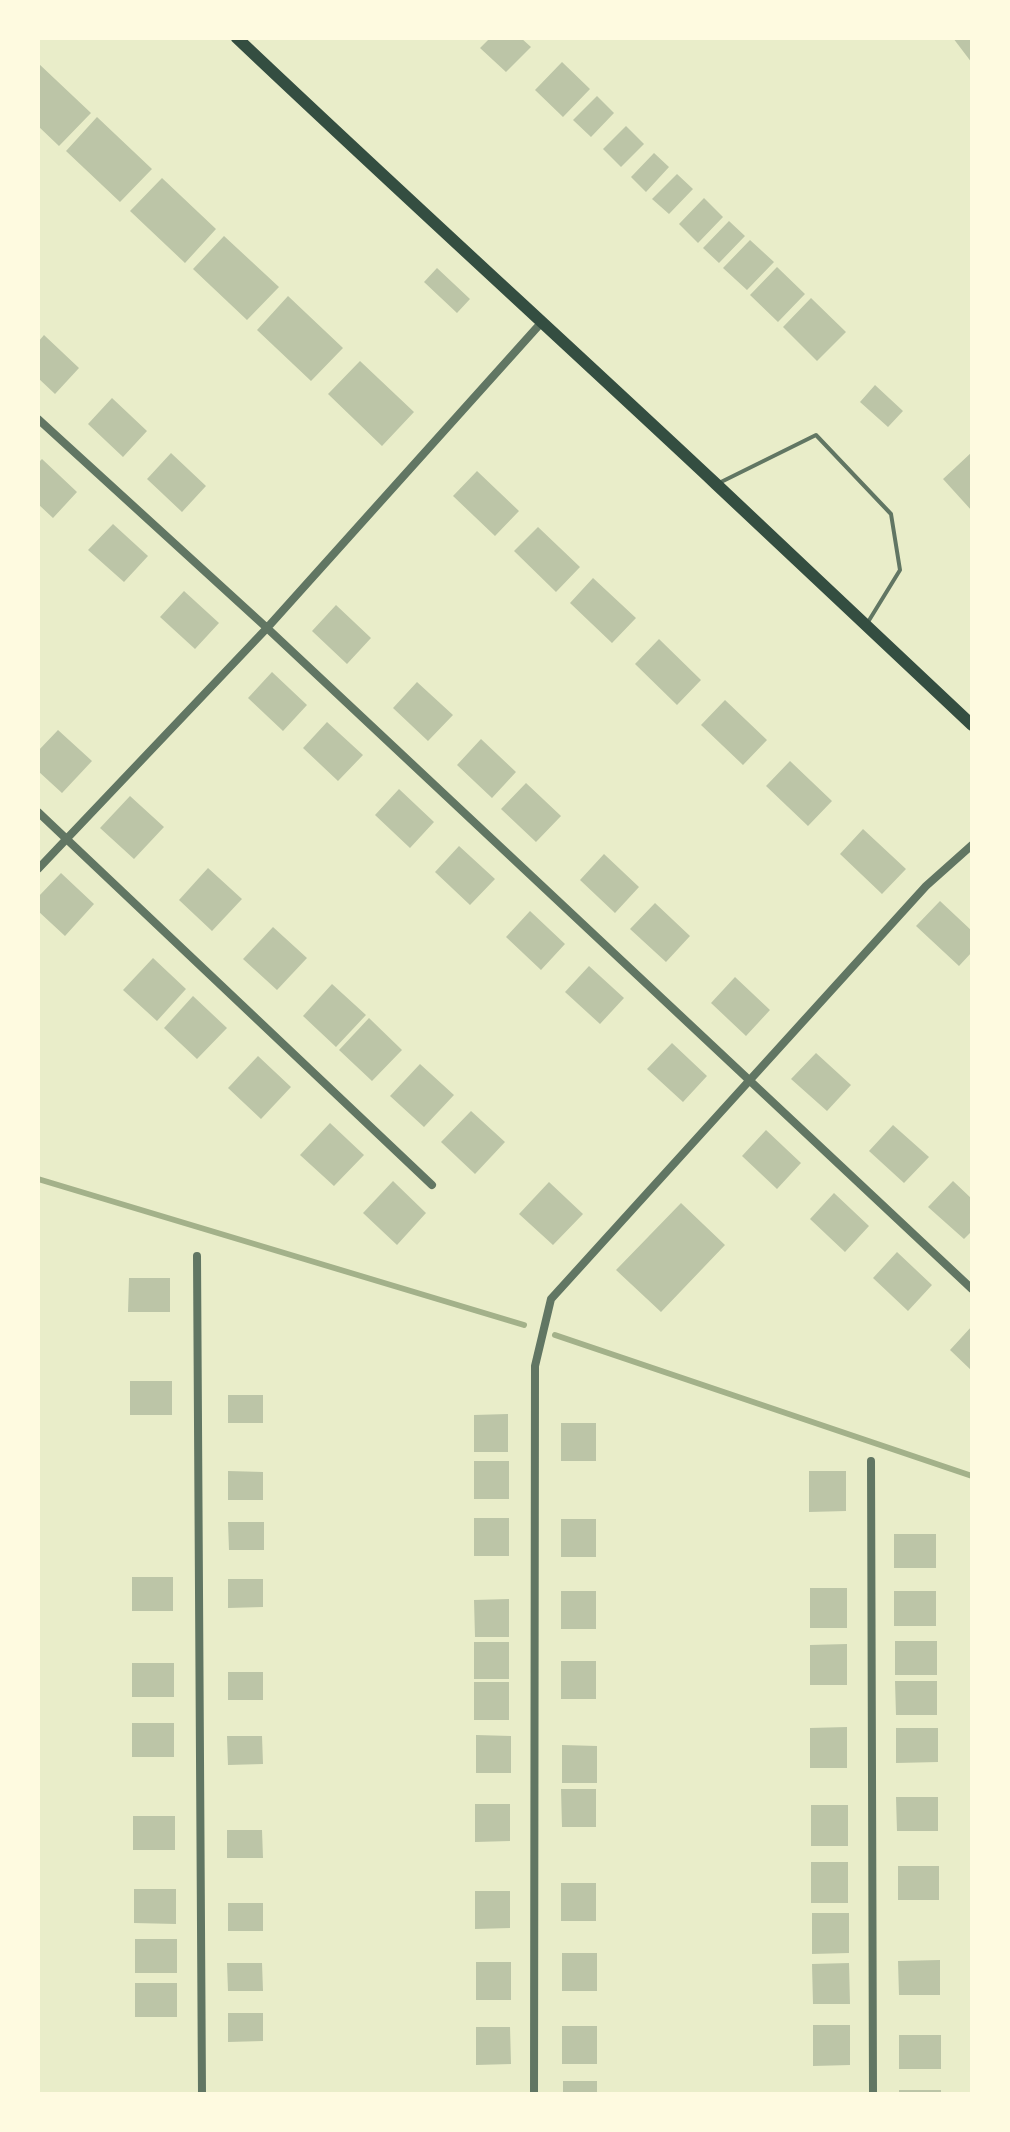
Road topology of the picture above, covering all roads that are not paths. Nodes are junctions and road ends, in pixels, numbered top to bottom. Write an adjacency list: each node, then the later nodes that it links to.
1 (237, 38): 2 (main road)
2 (541, 323): 4 (main road); 6 (street)
3 (38, 419): 6 (street)
4 (717, 484): 5 (main road); 5 (lane)
5 (865, 627): 7 (main road)
6 (267, 628): 9 (street); 12 (street)
7 (972, 725)
8 (38, 812): 9 (street)
9 (67, 839): 11 (street); 13 (street)
10 (972, 845): 12 (street)
11 (38, 869)
12 (750, 1079): 15 (street); 18 (street)
13 (432, 1185)
14 (197, 1256): 17 (street)
15 (972, 1289)
16 (871, 1461): 19 (street)
17 (202, 2094)
18 (534, 2094)
19 (873, 2094)

